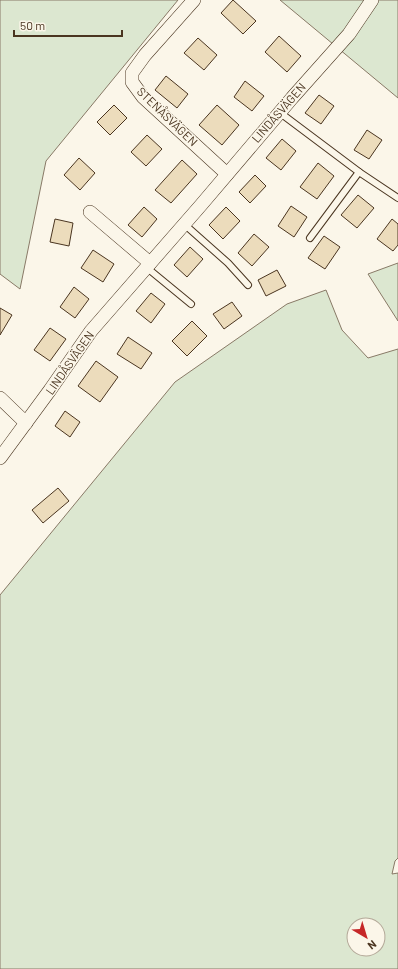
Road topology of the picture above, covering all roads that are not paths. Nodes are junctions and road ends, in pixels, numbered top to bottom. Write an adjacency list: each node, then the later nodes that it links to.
1 (194, 0): 5 (street, STENÅSVÄGEN)
2 (372, 0): 3 (street, LINDÅSVÄGEN)
3 (279, 112): 4 (lane); 5 (street, LINDÅSVÄGEN)
4 (359, 172): 6 (lane); 9 (lane)
5 (227, 174): 8 (street, LINDÅSVÄGEN)
6 (398, 198)
7 (90, 212): 10 (street)
8 (184, 224): 10 (street, LINDÅSVÄGEN); 11 (lane)
9 (310, 238)
10 (148, 265): 12 (lane); 14 (street, LINDÅSVÄGEN)
11 (248, 285)
12 (191, 304)
13 (0, 398): 14 (street)
14 (26, 423): 15 (street, LINDÅSVÄGEN)
15 (0, 458)

